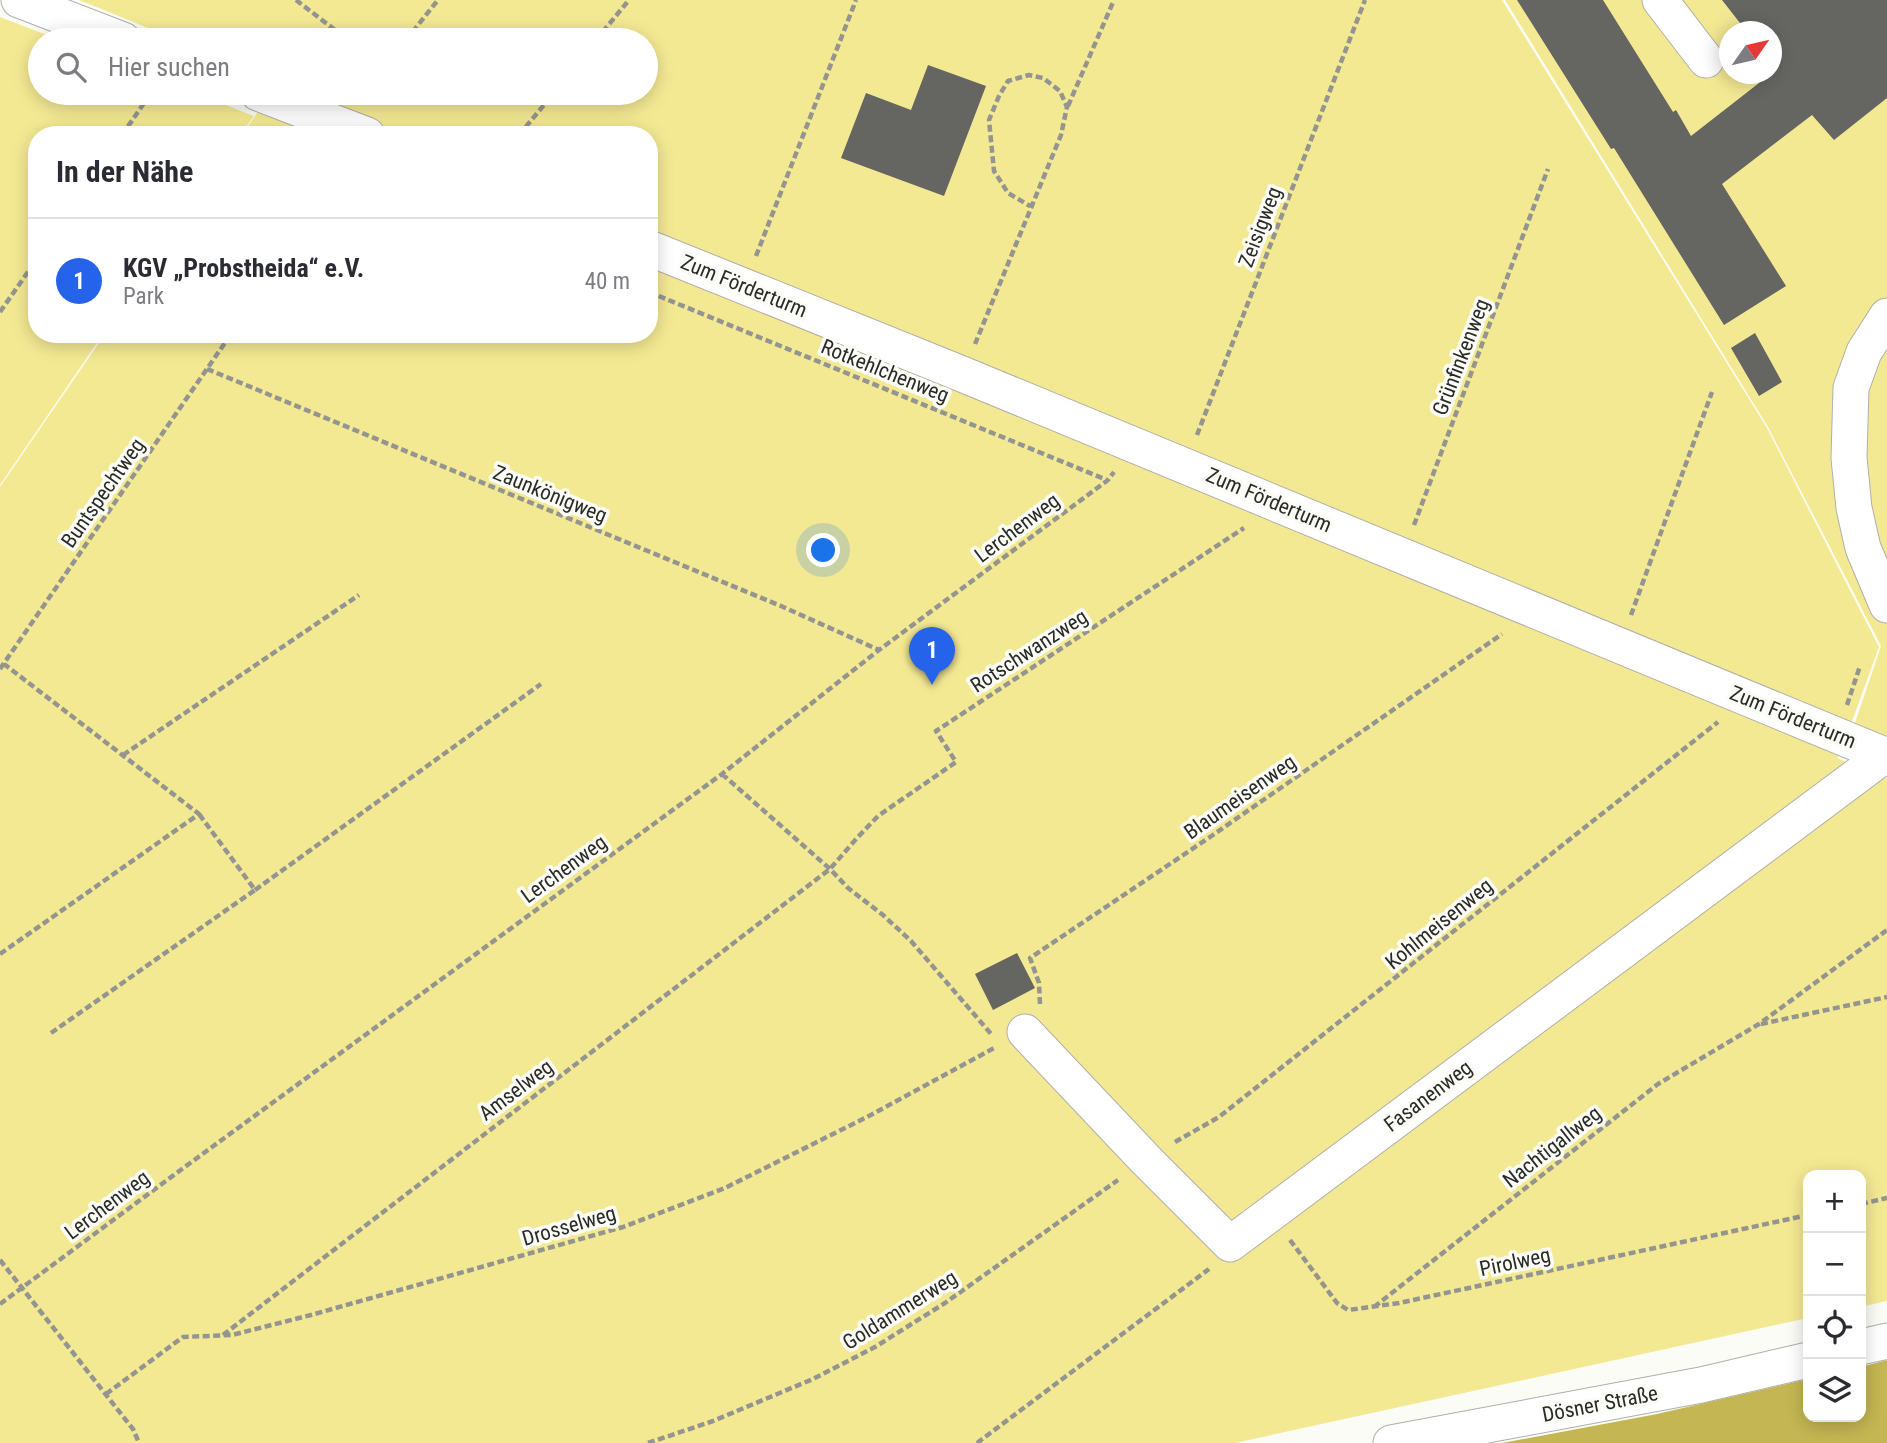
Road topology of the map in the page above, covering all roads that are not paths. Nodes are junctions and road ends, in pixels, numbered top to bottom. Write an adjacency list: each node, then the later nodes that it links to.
1 (19, 0): 3 (street)
2 (1660, 0): 4 (street)
3 (91, 28)
4 (1706, 60)
5 (289, 105): 6 (street)
6 (344, 126)
7 (658, 252): 10 (street, Zum Förderturm)
8 (1887, 316): 9 (street)
9 (1887, 605)
10 (1886, 755): 11 (street, Fasanenweg)
11 (1013, 1038)
12 (1887, 1341): 13 (street)
13 (1866, 1346)
14 (1803, 1361): 15 (street, Dösner Straße)
15 (1391, 1443)

